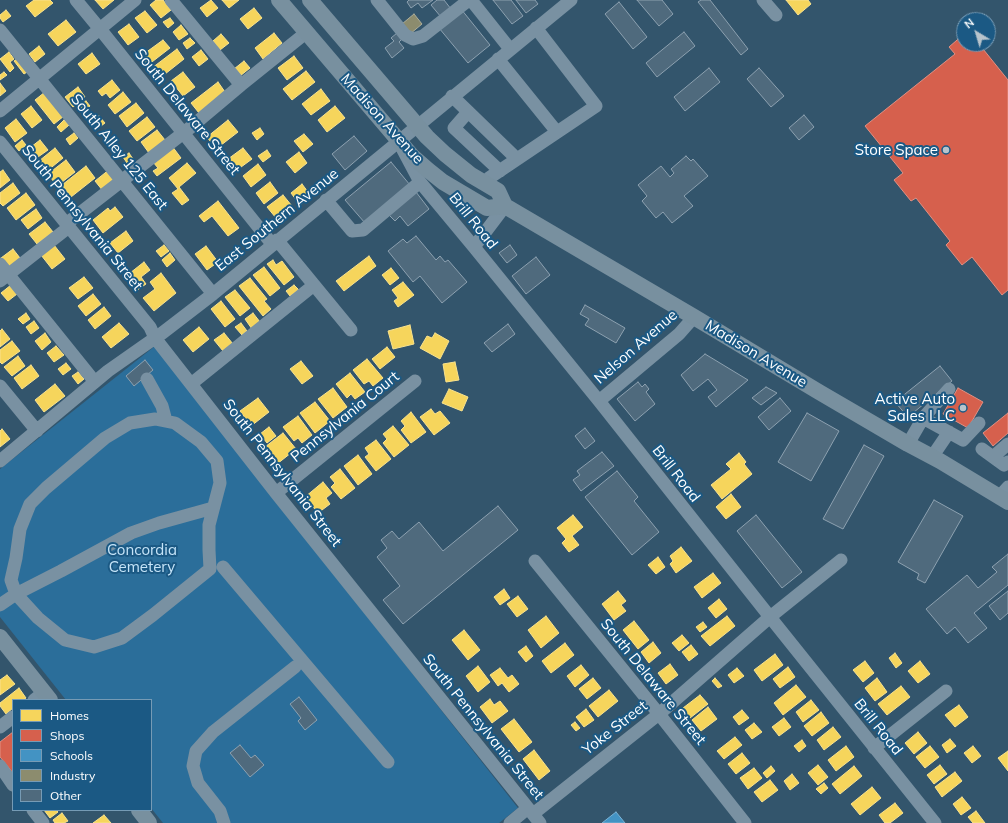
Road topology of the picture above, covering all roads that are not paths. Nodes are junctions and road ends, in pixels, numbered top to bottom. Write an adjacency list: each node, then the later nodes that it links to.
1 (76, 0): 11 (street, South Delaware Street)
2 (135, 0): 11 (street)
3 (171, 0): 18 (street)
4 (279, 0): 14 (main road, Madison Avenue)
5 (310, 0): 22 (main road, Madison Avenue)
6 (377, 0): 7 (street)
7 (470, 0): 15 (street)
8 (570, 0): 12 (street, East Southern Avenue)
9 (763, 0): 10 (street)
10 (776, 15)
11 (100, 28): 17 (street); 24 (street, South Delaware Street)
12 (536, 28): 15 (street, East Southern Avenue); 23 (street)
13 (0, 30): 17 (street, South Alley 125 East)
14 (307, 32): 18 (street); 25 (main road, Madison Avenue)
15 (510, 49): 16 (street, East Southern Avenue)
16 (498, 59): 19 (street, East Southern Avenue); 23 (street)
17 (39, 79): 20 (street); 29 (street, South Alley 125 East)
18 (241, 85): 24 (street)
19 (452, 96): 21 (street); 22 (street, East Southern Avenue)
20 (0, 111)
21 (468, 112): 27 (street); 28 (street)
22 (417, 125): 25 (street, East Southern Avenue); 31 (main road, Madison Avenue)
23 (557, 132): 27 (street)
24 (183, 133): 29 (street); 35 (street, South Delaware Street)
25 (399, 141): 30 (street, Brill Road); 32 (street, East Southern Avenue); 33 (main road, Madison Avenue)
26 (0, 142): 34 (street, South Pennsylvania Street)
27 (517, 159): 28 (street)
28 (500, 171): 31 (street)
29 (121, 180): 34 (street); 40 (street, South Alley 125 East)
30 (420, 182): 32 (street); 36 (street, Brill Road)
31 (484, 183): 33 (main road, Madison Avenue)
32 (326, 200): 35 (street, East Southern Avenue)
33 (505, 206): 36 (street); 41 (main road, Madison Avenue)
34 (67, 225): 38 (street); 43 (street, South Pennsylvania Street)
35 (275, 242): 39 (street, South Delaware Street); 40 (street, East Southern Avenue)
36 (474, 247): 50 (street, Brill Road)
37 (0, 264): 38 (street)
38 (4, 278): 46 (street)
39 (314, 285): 42 (street, South Delaware Street); 47 (street)
40 (213, 294): 43 (street, East Southern Avenue)
41 (694, 317): 50 (street, Nelson Avenue); 56 (main road, Madison Avenue)
42 (351, 330)
43 (155, 338): 46 (street, East Southern Avenue); 47 (street, South Pennsylvania Street)
44 (148, 379): 52 (street)
45 (415, 381): 61 (street, Pennsylvania Court)
46 (95, 382): 54 (street, East Southern Avenue)
47 (191, 384): 61 (street, South Pennsylvania Street)
48 (0, 386): 54 (street)
49 (949, 389): 51 (street)
50 (599, 402): 69 (street, Brill Road)
51 (923, 418): 55 (street); 56 (street)
52 (166, 421): 63 (street); 67 (street)
53 (979, 423): 55 (street)
54 (36, 431): 59 (street, East Southern Avenue)
55 (949, 432): 58 (street)
56 (908, 444): 58 (main road, Madison Avenue)
57 (1008, 444): 60 (street)
58 (932, 457): 62 (main road, Madison Avenue)
59 (0, 461)
60 (1007, 466)
61 (276, 493): 85 (street, South Pennsylvania Street)
62 (1005, 495)
63 (213, 508): 66 (street); 67 (street)
64 (536, 560): 76 (street, South Delaware Street)
65 (841, 560): 69 (street, Yoke Street)
66 (217, 568): 67 (street); 71 (street)
67 (16, 594): 68 (street)
68 (0, 605)
69 (770, 617): 76 (street, Yoke Street); 79 (street, Brill Road)
70 (0, 637): 75 (main road)
71 (294, 651): 72 (street); 73 (street)
72 (295, 667): 73 (street); 88 (street)
73 (310, 670): 80 (street)
74 (946, 691): 79 (street)
75 (43, 697)
76 (659, 714): 85 (street, Yoke Street); 90 (street, South Delaware Street)
77 (12, 718): 78 (street)
78 (0, 727)
79 (874, 748): 91 (street, Brill Road)
80 (388, 762)
81 (0, 766): 82 (street)
82 (12, 784)
83 (34, 811): 86 (street)
84 (140, 811): 87 (main road)
85 (534, 815): 89 (street, Yoke Street)
86 (43, 823)
87 (149, 823)
88 (224, 823)
89 (510, 823)
90 (745, 823)
91 (935, 823)

